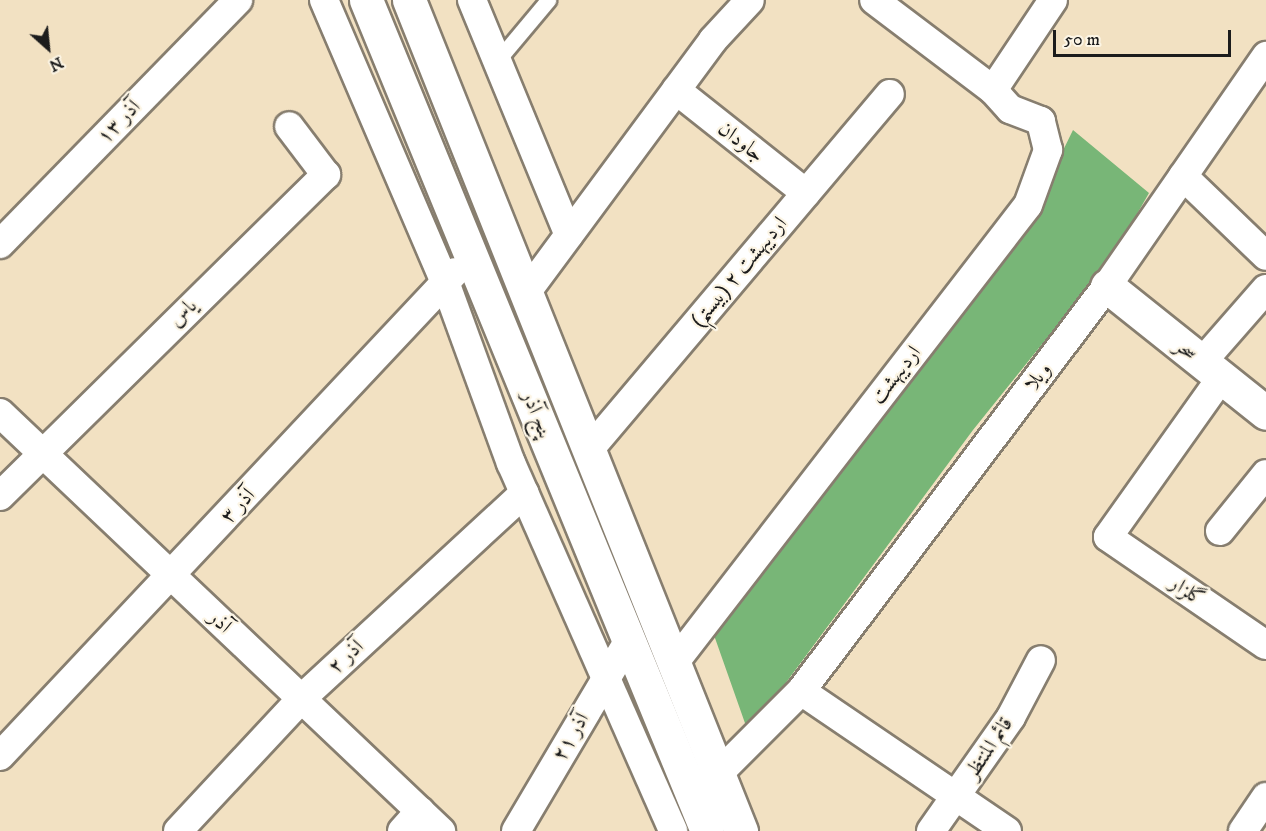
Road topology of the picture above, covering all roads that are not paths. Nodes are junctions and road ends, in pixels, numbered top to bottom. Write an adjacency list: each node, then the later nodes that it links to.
1 (324, 0): 22 (street)
2 (366, 0): 20 (main road, پنج آذر)
3 (409, 0): 25 (main road, پنج آذر)
4 (472, 0): 11 (street)
5 (548, 0): 11 (lane)
6 (750, 0): 12 (street)
7 (874, 0): 13 (street, اردیبهشت)
8 (1053, 0): 13 (street)
9 (222, 5): 19 (street, ۱۳ آذر)
10 (1266, 56): 16 (street, ویلا)
11 (497, 61): 18 (street)
12 (676, 90): 17 (street, جاودان); 18 (street)
13 (993, 90): 39 (street, اردیبهشت)
14 (890, 94): 17 (street, اردیبهشت ۲ (بیستم))
15 (289, 126): 30 (street, یاس)
16 (1183, 176): 21 (street); 23 (street, ویلا)
17 (806, 193): 29 (street, اردیبهشت ۲ (بیستم))
18 (569, 235): 25 (street)
19 (0, 244)
20 (473, 253): 22 (street, آذر ۳); 36 (main road, پنج آذر)
21 (1266, 255)
22 (445, 282): 32 (street); 35 (street, آذر ۳)
23 (1107, 286): 26 (main road, سحر); 41 (street, ویلا)
24 (1266, 290): 26 (street)
25 (526, 293): 29 (main road, پنج آذر)
26 (1212, 370): 28 (main road, سحر); 37 (street, گلزار)
27 (0, 413): 30 (street, آذر)
28 (1266, 413)
29 (589, 450): 39 (main road, پنج آذر)
30 (40, 451): 33 (street, یاس); 35 (street, آذر)
31 (1266, 474): 34 (street)
32 (524, 493): 40 (street); 42 (street, آذر ۲)
33 (0, 496)
34 (1220, 531)
35 (172, 576): 42 (street, آذر); 43 (street, آذر ۳)
36 (627, 644): 40 (street, آذر ۲۱); 48 (main road, پنج آذر)
37 (1266, 645)
38 (1041, 660): 46 (street, قائم المنتظر)
39 (675, 662): 44 (main road, پنج آذر)
40 (604, 679): 51 (street, آذر ۲۱); 52 (street)
41 (801, 691): 44 (street, ویلا); 46 (street)
42 (301, 699): 47 (street, آذر); 49 (street, آذر ۲)
43 (0, 756)
44 (718, 774): 53 (main road, پنج آذر)
45 (1266, 797): 56 (street)
46 (955, 798): 54 (street, قائم المنتظر); 55 (street)
47 (411, 821): 50 (street, آذر)
48 (696, 822)
49 (178, 831)
50 (441, 831)
51 (516, 831)
52 (672, 831)
53 (741, 831)
54 (931, 831)
55 (1006, 831)
56 (1243, 831)

